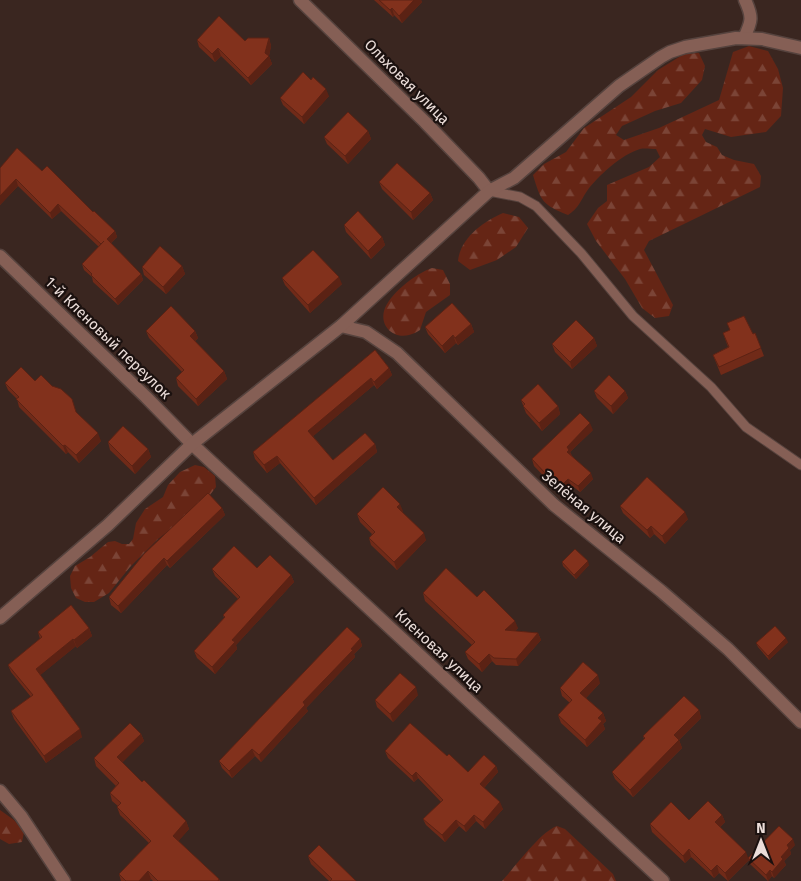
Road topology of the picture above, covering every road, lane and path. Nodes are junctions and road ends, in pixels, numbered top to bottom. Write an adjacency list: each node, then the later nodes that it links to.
1 (300, 0): 5 (street, Ольховая улица)
2 (745, 0): 3 (street)
3 (744, 38): 4 (street); 5 (street)
4 (801, 48)
5 (489, 191): 7 (street); 9 (lane)
6 (0, 256): 8 (street, 1-й Кленовый переулок)
7 (341, 326): 8 (street); 11 (street, Зелёная улица)
8 (192, 444): 10 (street); 14 (street, Кленовая улица)
9 (801, 465)
10 (0, 618)
11 (801, 722)
12 (0, 791): 13 (street)
13 (64, 881)
14 (663, 881)

